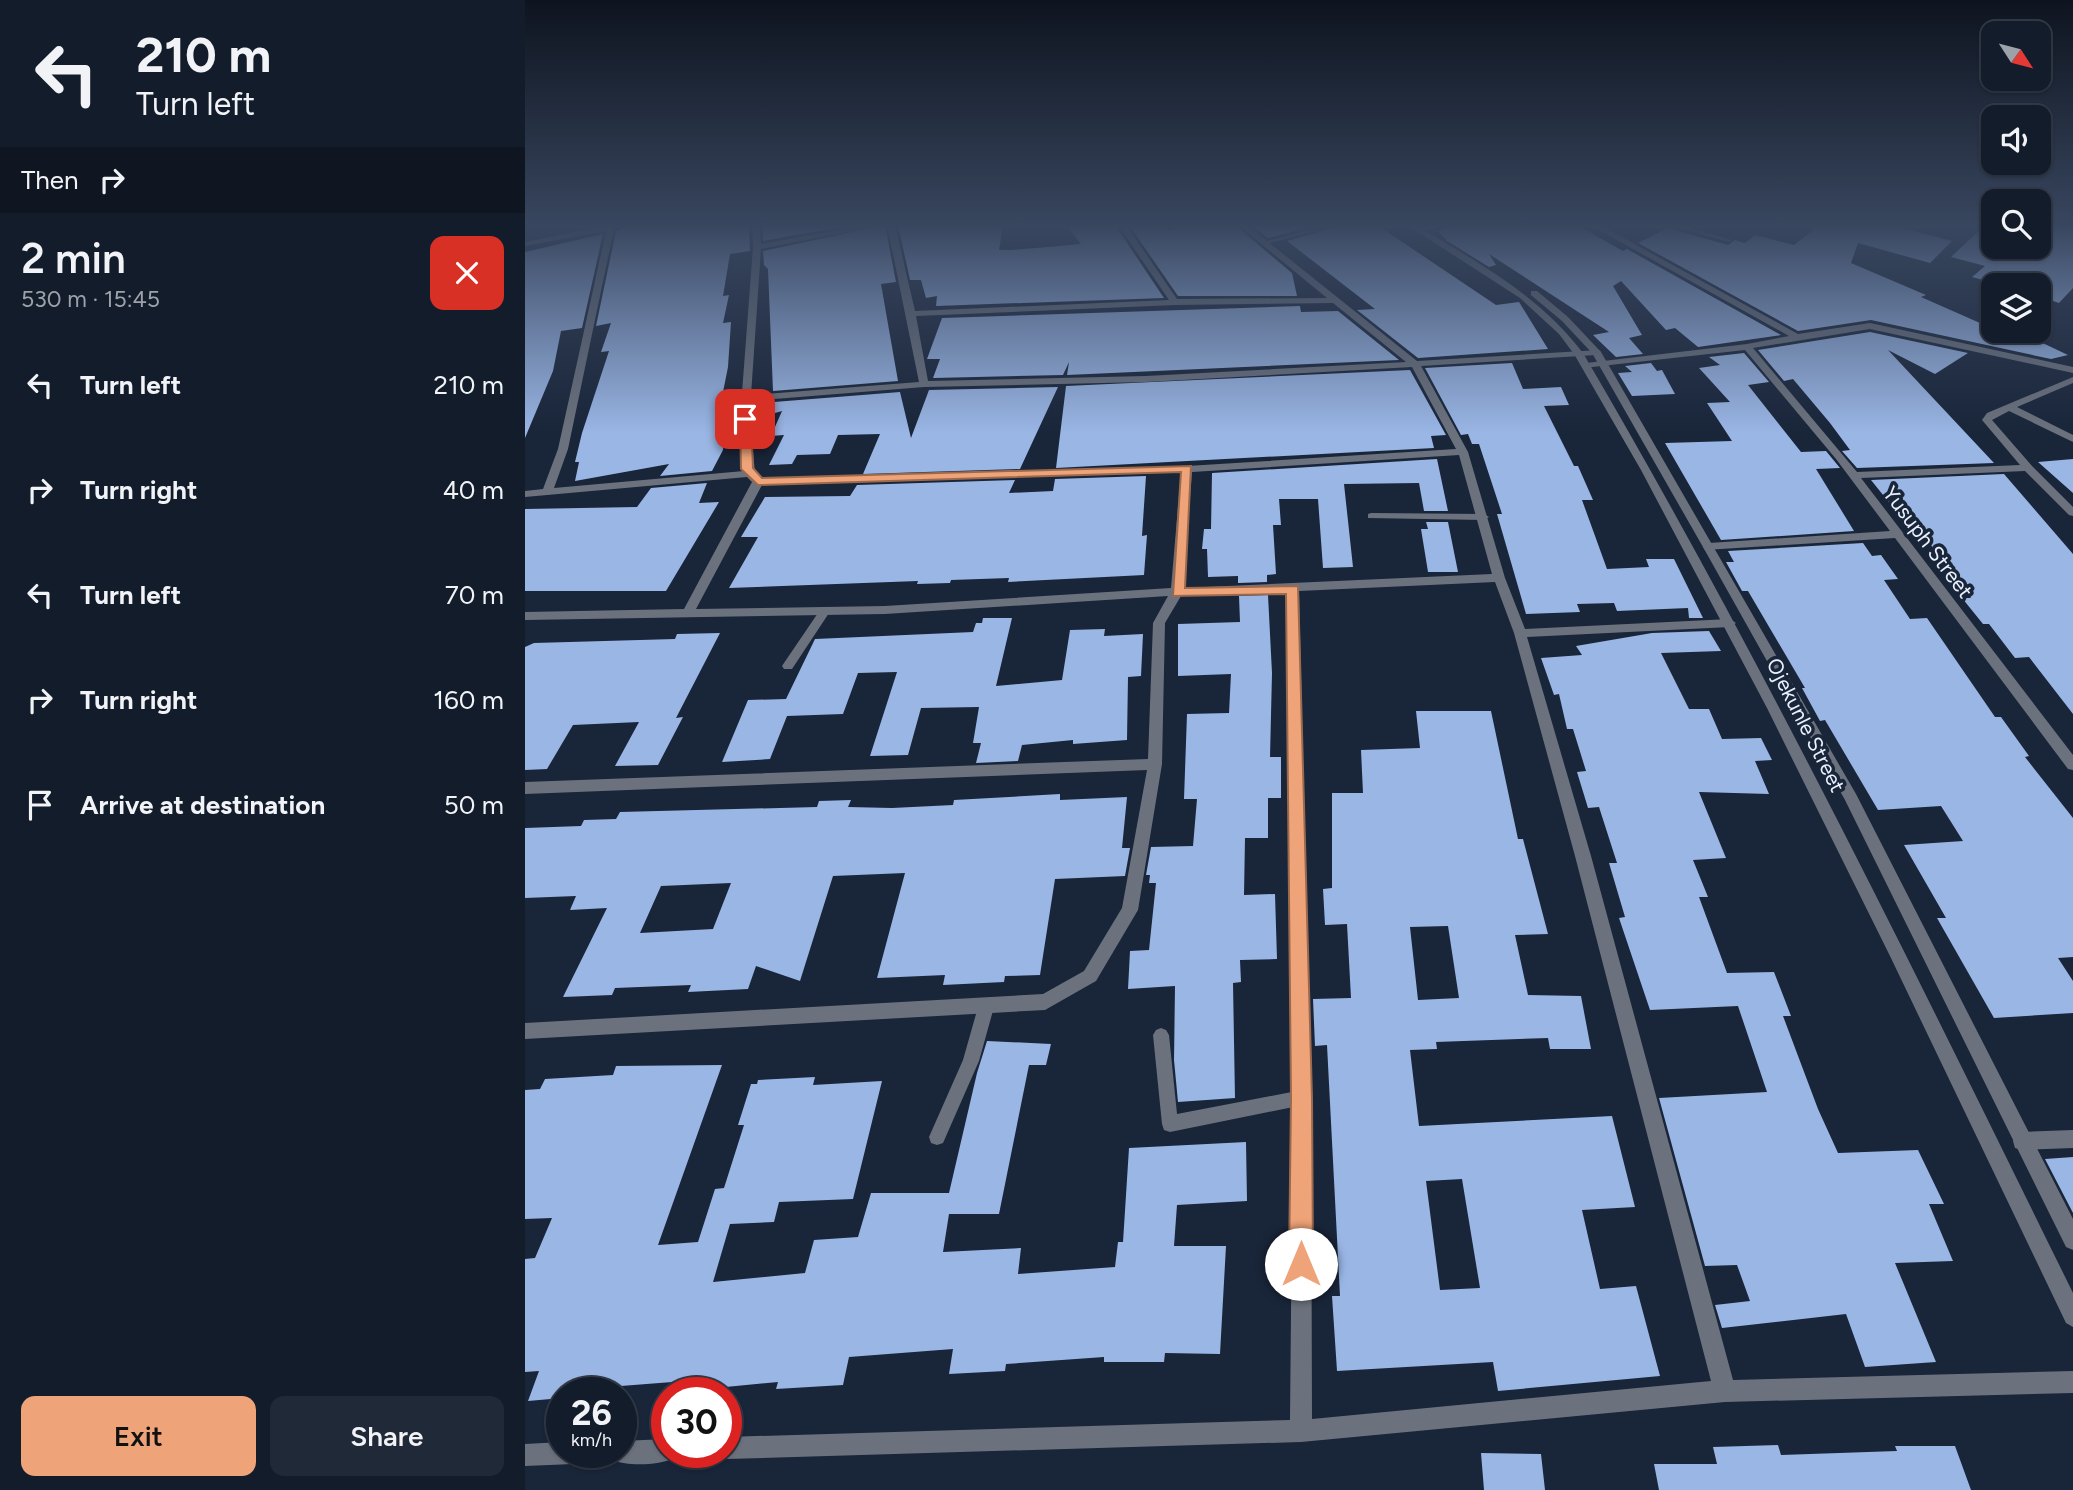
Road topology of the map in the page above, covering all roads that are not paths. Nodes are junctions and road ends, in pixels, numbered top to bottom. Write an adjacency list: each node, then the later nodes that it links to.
1 (596, 295): 28 (street)
2 (754, 295): 20 (street)
3 (907, 295): 11 (street)
4 (1170, 295): 10 (street)
5 (1331, 295): 9 (street)
6 (1523, 295): 15 (street, Ojekunle Street)
7 (1536, 295): 14 (street, Ojekunle Street)
8 (1720, 295): 12 (street)
9 (1338, 300): 10 (street); 16 (street)
10 (1175, 302): 11 (street)
11 (911, 314): 19 (street)
12 (1797, 337): 13 (street); 17 (street)
13 (1747, 347): 14 (street); 26 (street, Yusuph Street)
14 (1599, 359): 15 (street); 15 (street); 34 (street, Ojekunle Street)
15 (1582, 360): 16 (street); 41 (street, Ojekunle Street)
16 (1415, 364): 19 (street); 23 (street)
17 (2073, 370)
18 (2073, 380): 21 (street)
19 (924, 384): 20 (street)
20 (747, 398): 27 (street)
21 (2009, 407): 22 (street); 25 (street)
22 (2073, 439)
23 (1463, 452): 24 (street); 32 (street)
24 (1187, 468): 27 (street); 37 (street)
25 (2028, 468): 26 (street); 30 (street)
26 (1853, 475): 33 (street, Yusuph Street)
27 (754, 478): 28 (street); 38 (street)
28 (547, 492): 29 (street)
29 (525, 494)
30 (2073, 513)
31 (1371, 516): 32 (lane)
32 (1484, 517): 35 (street)
33 (1898, 534): 34 (street); 45 (street, Yusuph Street)
34 (1709, 547): 53 (street, Ojekunle Street)
35 (1499, 578): 36 (street); 42 (street)
36 (1293, 589): 37 (street); 50 (street)
37 (1177, 592): 39 (street); 44 (street)
38 (689, 611): 39 (street); 40 (street)
39 (824, 612): 43 (lane)
40 (525, 616)
41 (1730, 623): 42 (street); 55 (street, Ojekunle Street)
42 (1520, 633): 57 (street)
43 (788, 666)
44 (1155, 764): 46 (street); 47 (street)
45 (2073, 765)
46 (525, 788)
47 (986, 1007): 48 (street); 51 (lane)
48 (525, 1031)
49 (1161, 1035): 50 (lane)
50 (1302, 1098): 58 (street)
51 (937, 1138)
52 (2073, 1139): 53 (street)
53 (2022, 1141): 54 (street, Ojekunle Street)
54 (2073, 1240)
55 (2073, 1316)
56 (2073, 1382): 57 (street)
57 (1725, 1391): 58 (street)
58 (1301, 1431): 59 (street)
59 (742, 1448)
60 (546, 1454): 61 (street)
61 (525, 1455)

